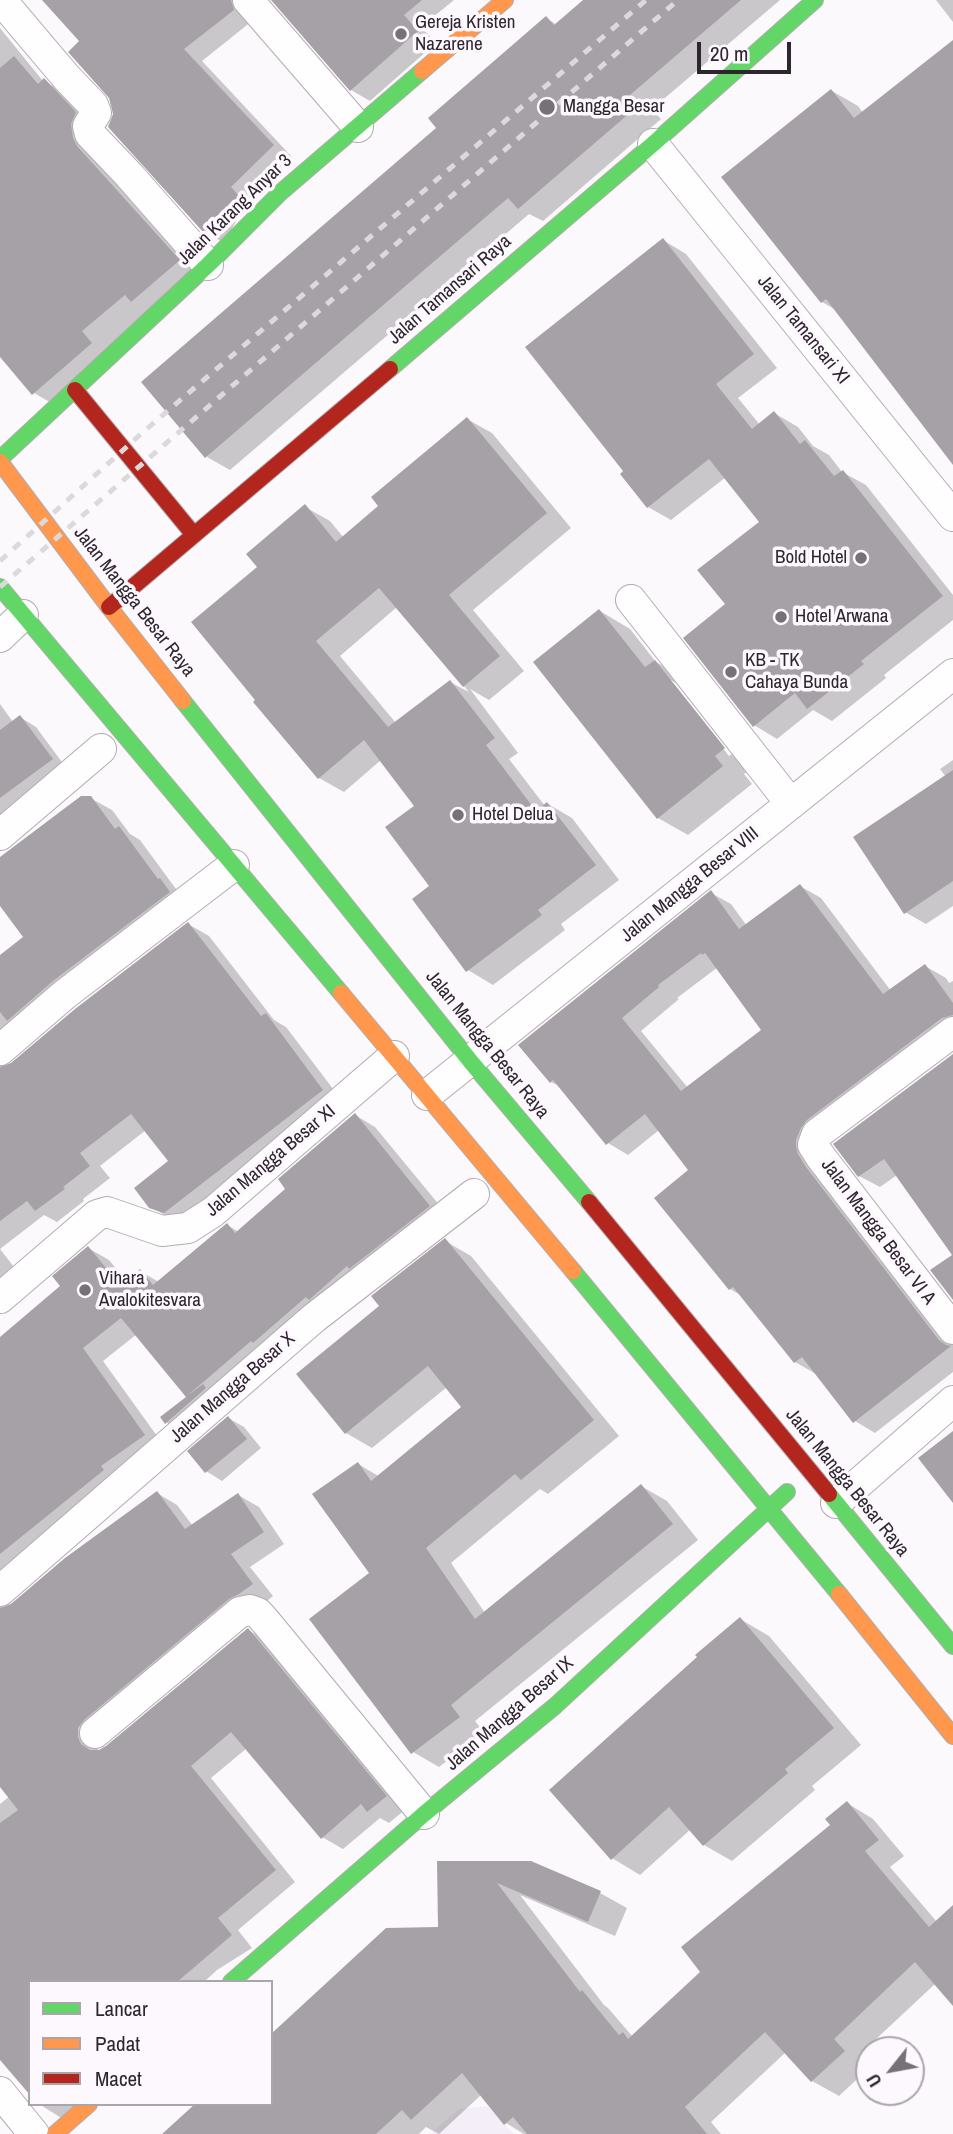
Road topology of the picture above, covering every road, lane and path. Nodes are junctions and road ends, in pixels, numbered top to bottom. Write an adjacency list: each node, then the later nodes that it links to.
1 (1, 0): 7 (street)
2 (248, 0): 5 (street)
3 (505, 0): 5 (main road, Jalan Karang Anyar 3)
4 (815, 0): 6 (main road, Jalan Tamansari Raya)
5 (358, 127): 7 (main road, Jalan Karang Anyar 3)
6 (653, 144): 10 (street, Jalan Tamansari XI); 11 (main road, Jalan Tamansari Raya)
7 (208, 265): 8 (main road, Jalan Karang Anyar 3)
8 (75, 390): 9 (main road, Jalan Karang Anyar 3); 11 (main road)
9 (0, 460): 14 (main road, Jalan Mangga Besar Raya)
10 (953, 516)
11 (194, 535): 14 (main road, Jalan Tamansari Raya)
12 (0, 587): 15 (main road)
13 (631, 600): 19 (street)
14 (109, 607): 25 (main road, Jalan Mangga Besar Raya)
15 (23, 615): 16 (street); 21 (main road)
16 (0, 637)
17 (953, 674): 19 (street, Jalan Mangga Besar VIII)
18 (101, 749): 20 (street)
19 (791, 804): 25 (street, Jalan Mangga Besar VIII)
20 (0, 835)
21 (234, 866): 23 (street); 24 (main road)
22 (953, 1032): 31 (street, Jalan Mangga Besar VI A)
23 (0, 1051)
24 (394, 1056): 26 (main road); 30 (street, Jalan Mangga Besar XI)
25 (471, 1062): 26 (street, Jalan Mangga Besar VIII); 33 (main road, Jalan Mangga Besar Raya)
26 (427, 1095): 28 (main road)
27 (474, 1194): 36 (street, Jalan Mangga Besar X)
28 (576, 1274): 29 (main road); 35 (main road)
29 (562, 1286)
30 (0, 1298)
31 (953, 1329)
32 (953, 1401): 34 (street)
33 (810, 1472): 34 (main road, Jalan Mangga Besar Raya); 35 (main road, Jalan Mangga Besar IX)
34 (836, 1503): 37 (main road, Jalan Mangga Besar Raya)
35 (769, 1508): 39 (main road); 40 (main road, Jalan Mangga Besar IX)
36 (0, 1591)
37 (953, 1646)
38 (95, 1733): 40 (street)
39 (953, 1736)
40 (424, 1814): 41 (main road, Jalan Mangga Besar IX)
41 (232, 1980)
42 (0, 2092): 44 (street)
43 (87, 2106): 45 (main road)
44 (34, 2134)
45 (55, 2134)

